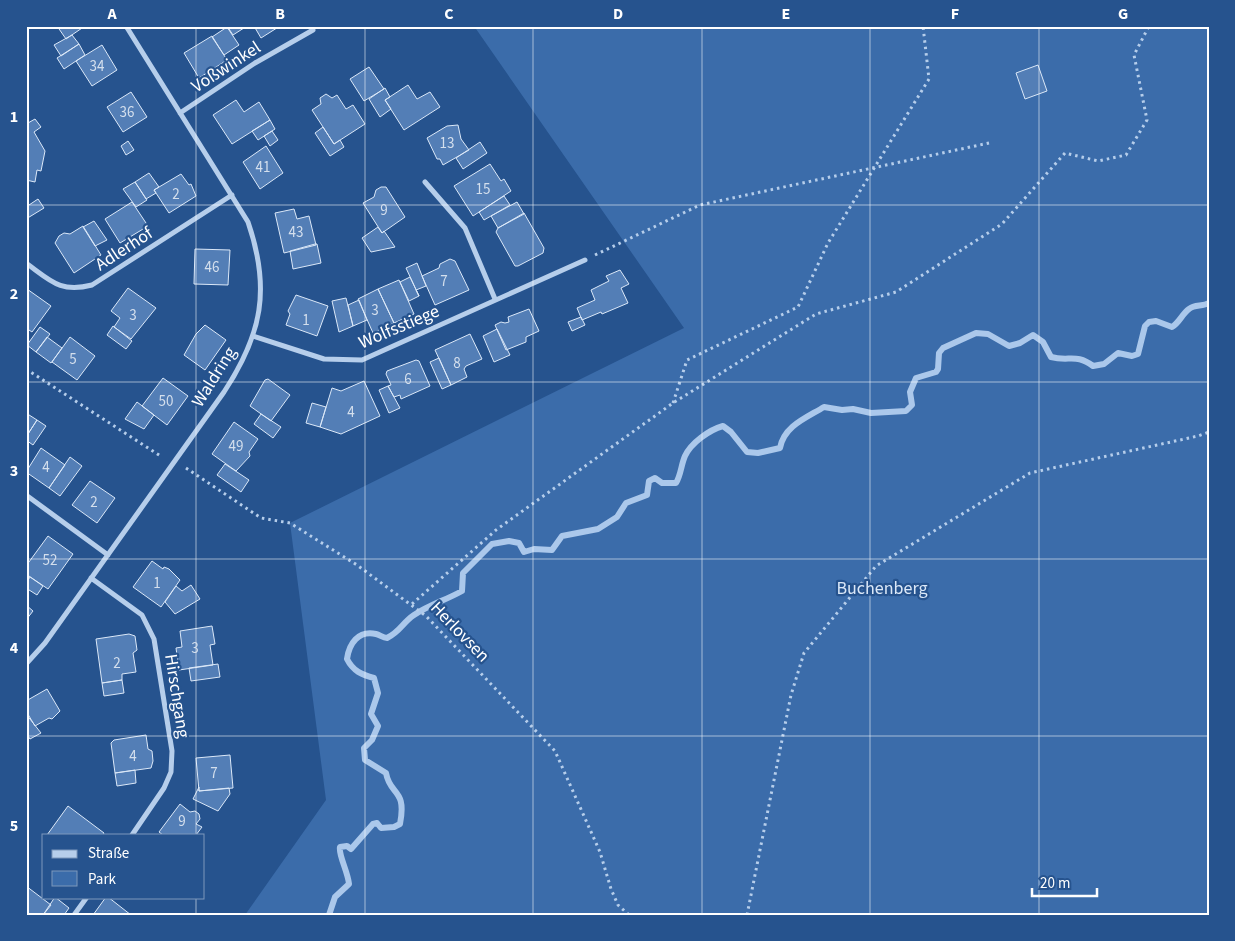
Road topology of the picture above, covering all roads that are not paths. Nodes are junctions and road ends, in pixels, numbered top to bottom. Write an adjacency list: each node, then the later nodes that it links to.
1 (126, 26): 3 (street, Waldring)
2 (314, 30): 3 (street, Voßwinkel)
3 (180, 113): 5 (street, Waldring)
4 (425, 182): 8 (street)
5 (232, 195): 7 (street, Adlerhof); 9 (street, Waldring)
6 (585, 260): 8 (street, Wolfsstiege)
7 (26, 263)
8 (495, 299): 9 (street, Wolfsstiege)
9 (253, 336): 11 (street, Waldring)
10 (26, 495): 11 (street)
11 (108, 555): 12 (street, Waldring)
12 (91, 578): 13 (street, Waldring); 14 (street, Hirschgang)
13 (26, 664)
14 (133, 834)
15 (86, 898): 16 (street)
16 (74, 915)

